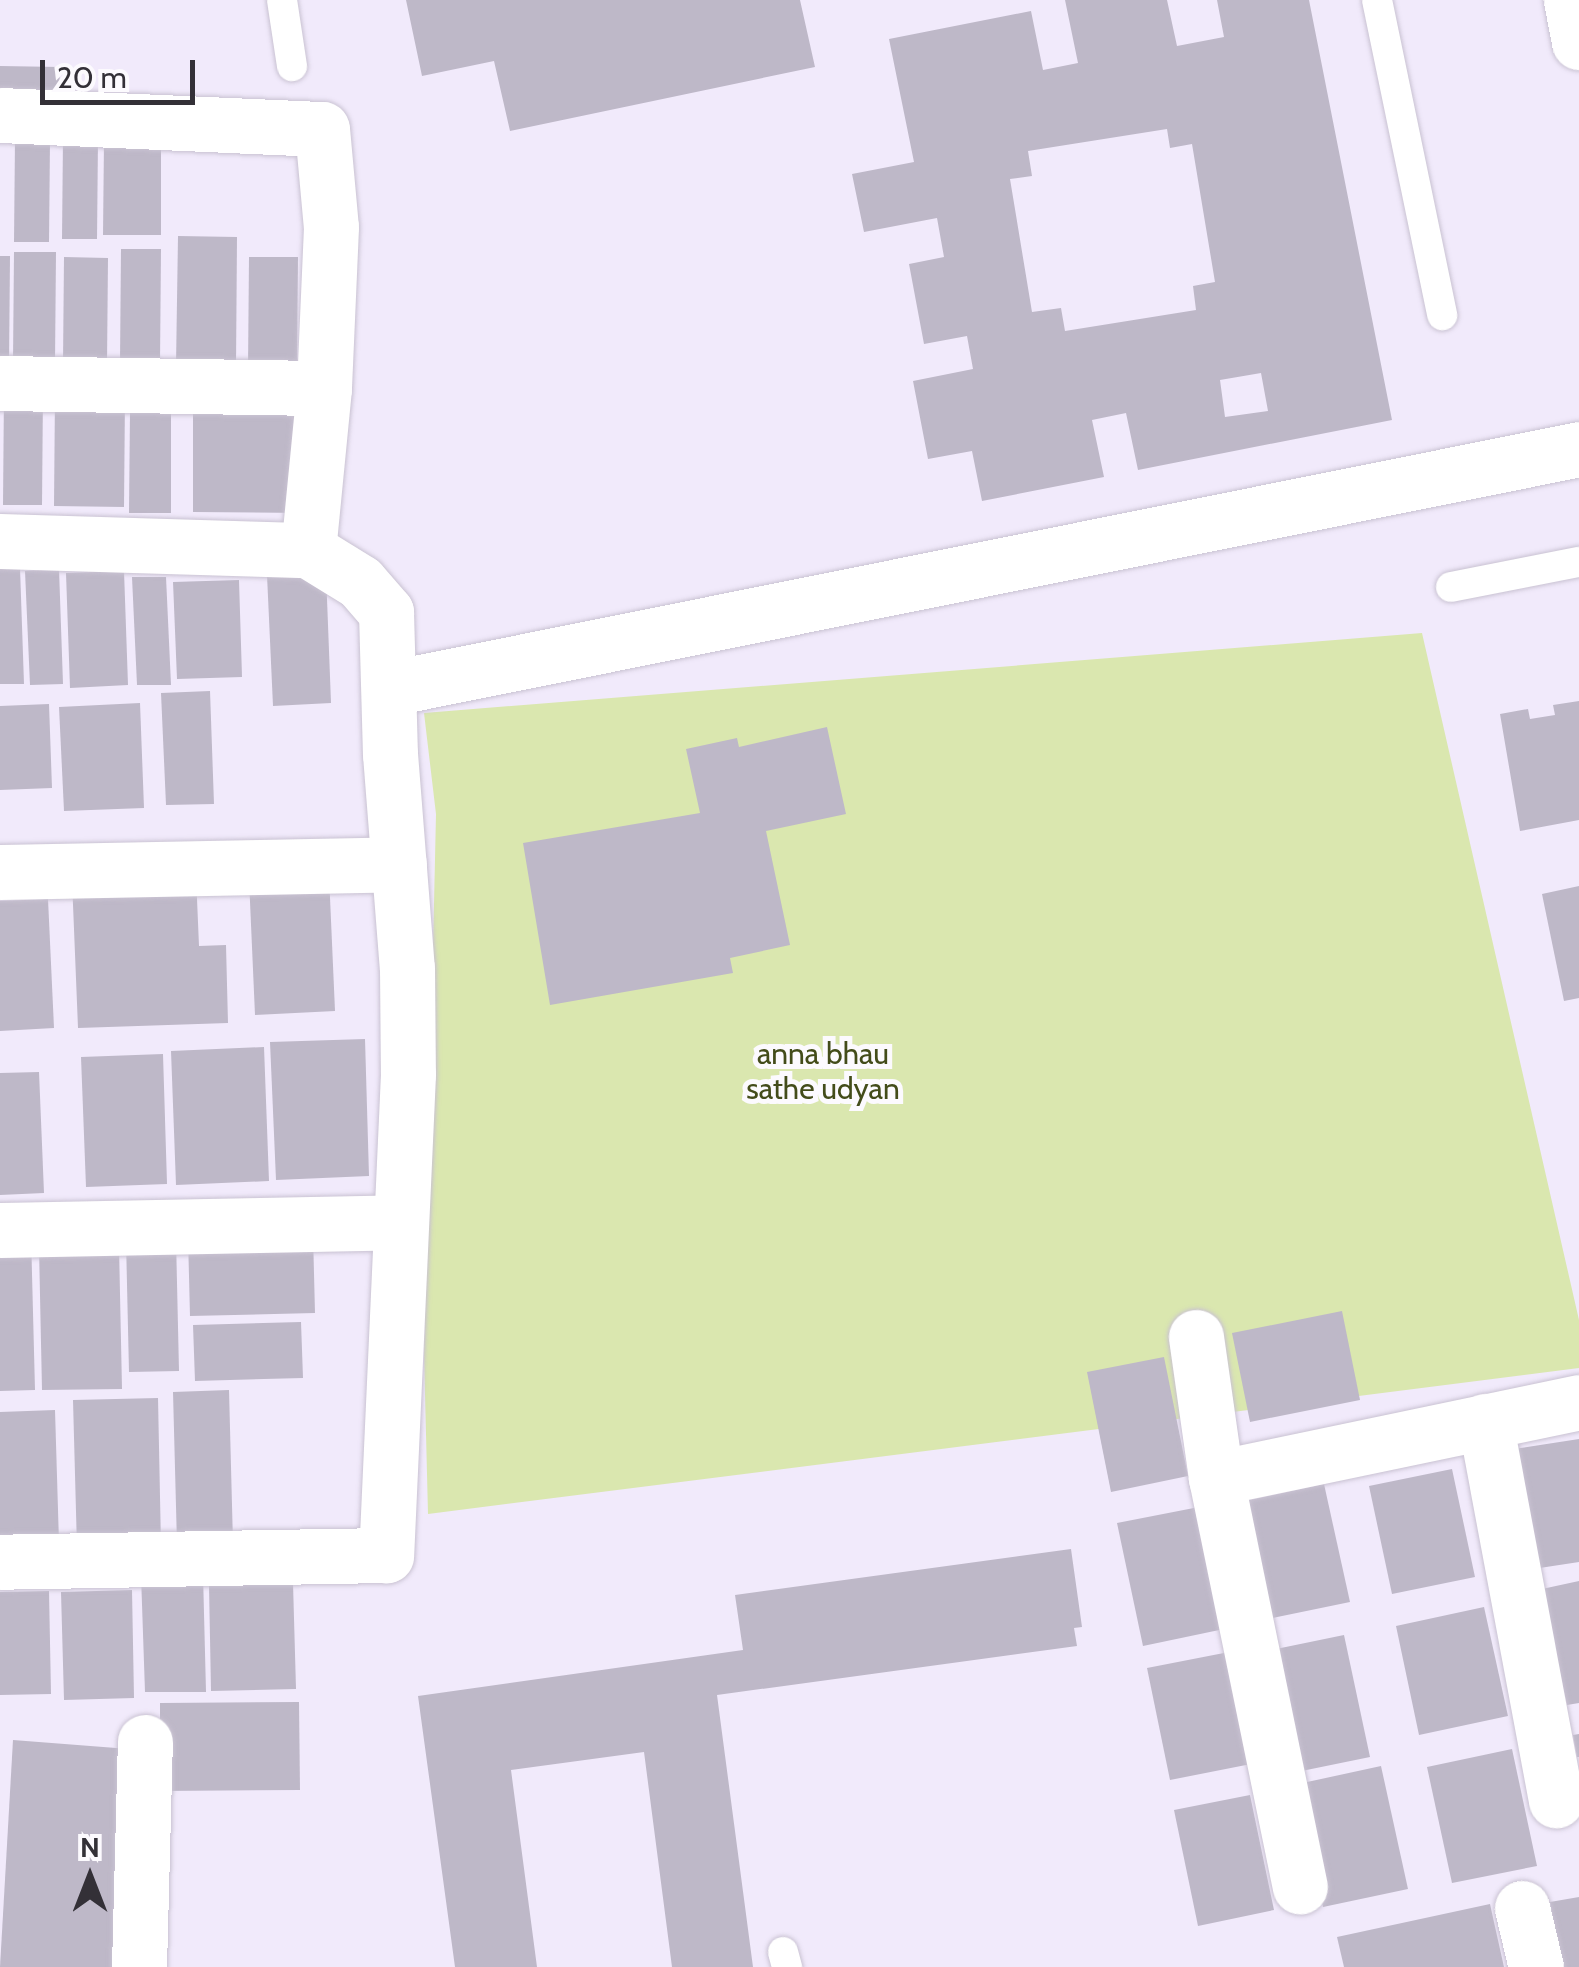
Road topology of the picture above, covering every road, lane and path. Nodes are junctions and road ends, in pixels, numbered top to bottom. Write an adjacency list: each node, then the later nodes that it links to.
1 (282, 0): 5 (lane)
2 (1378, 0): 7 (lane)
3 (1571, 0): 4 (street)
4 (1579, 42)
5 (292, 66)
6 (0, 115): 9 (street)
7 (1442, 315)
8 (0, 383): 9 (street)
9 (324, 388): 12 (street)
10 (1579, 449): 15 (street)
11 (0, 541): 12 (street)
12 (308, 550): 15 (street)
13 (1579, 562): 14 (lane)
14 (1451, 587)
15 (390, 688): 16 (street)
16 (400, 864): 17 (street); 18 (street)
17 (0, 872)
18 (400, 1222): 19 (street); 24 (street)
19 (0, 1230)
20 (1196, 1338): 23 (street)
21 (1579, 1402): 22 (street)
22 (1485, 1421): 23 (street); 26 (street)
23 (1216, 1478): 27 (street)
24 (0, 1562)
25 (145, 1742): 29 (street)
26 (1556, 1800)
27 (1300, 1886)
28 (1522, 1908): 30 (street)
29 (140, 1967)
30 (1536, 1967)

